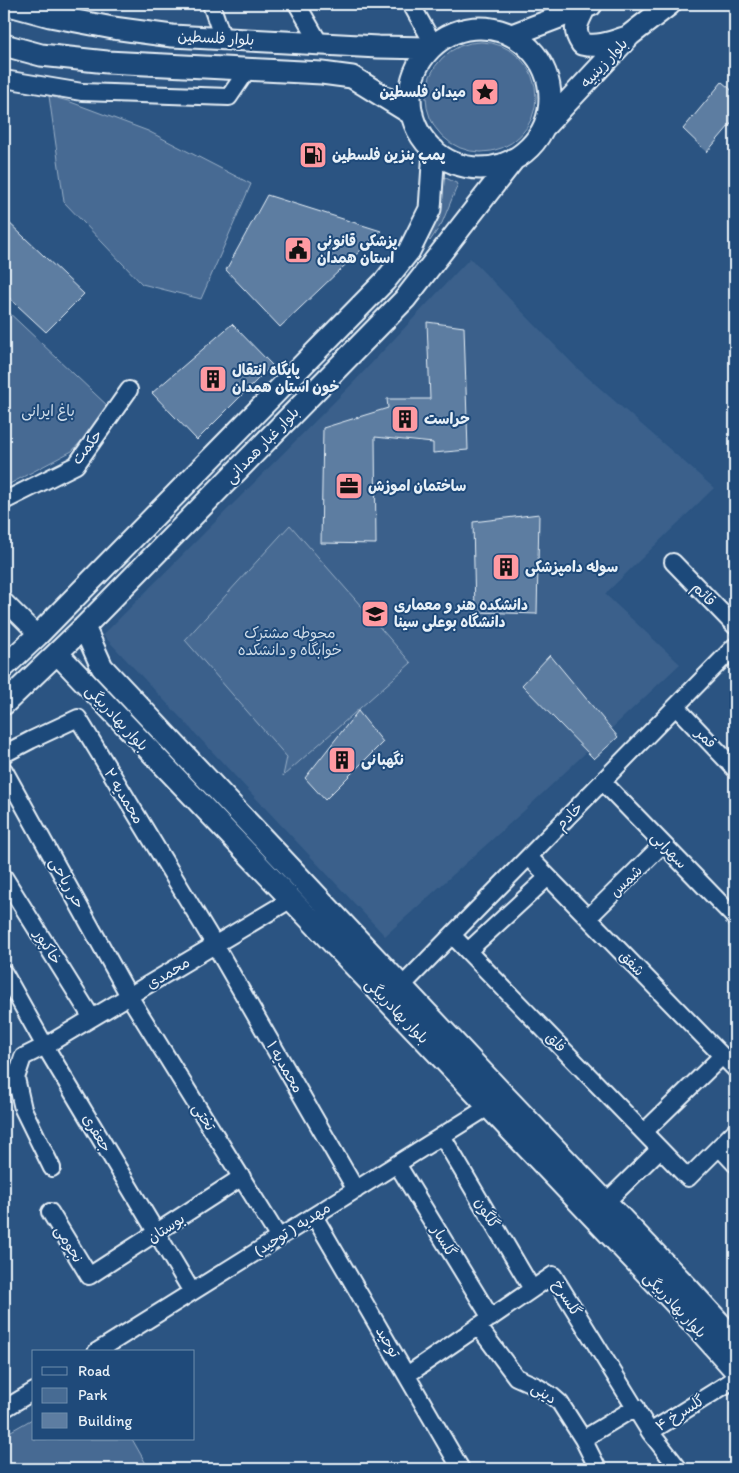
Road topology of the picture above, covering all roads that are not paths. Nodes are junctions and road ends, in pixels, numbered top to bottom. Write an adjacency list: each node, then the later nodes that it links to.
1 (6, 4): 9 (main road, بلوار فلسطین)
2 (211, 4): 9 (street)
3 (297, 4): 10 (street)
4 (411, 4): 12 (street)
5 (670, 4): 8 (main road, بلوار زینبیه)
6 (589, 6): 7 (main road); 8 (main road)
7 (512, 35): 12 (main road); 16 (main road)
8 (630, 35): 16 (main road, بلوار زینبیه)
9 (223, 39): 10 (main road, بلوار فلسطین)
10 (320, 44): 12 (main road, بلوار فلسطین)
11 (4, 45): 13 (main road, بلوار فلسطین)
12 (431, 47): 15 (main road)
13 (248, 70): 14 (street); 15 (main road, بلوار فلسطین)
14 (4, 78)
15 (412, 114): 17 (main road)
16 (543, 128): 18 (main road)
17 (434, 150): 18 (main road); 25 (main road, بلوار غبار همدانی)
18 (514, 159): 24 (main road, بلوار غبار همدانی)
19 (129, 390): 20 (street, حکمت)
20 (4, 501)
21 (673, 562): 23 (street, قائم)
22 (4, 601): 25 (street)
23 (735, 626)
24 (84, 627): 27 (main road, بلوار غبار همدانی); 46 (main road, بلوار بهادربیگی)
25 (38, 635): 28 (main road, بلوار غبار همدانی)
26 (735, 646): 30 (street, خادم)
27 (57, 654): 29 (main road, بلوار غبار همدانی); 39 (main road, بلوار بهادربیگی)
28 (4, 667)
29 (4, 704)
30 (676, 707): 32 (street, قمر); 34 (street, خادم)
31 (4, 754): 43 (street, محمدیه ۲)
32 (735, 769)
33 (4, 770): 47 (street, حر ریاحی)
34 (603, 782): 35 (street, سهرابی); 36 (street, خادم)
35 (663, 844): 40 (street, شمس); 41 (street, سهرابی)
36 (529, 857): 38 (street, شفق); 42 (street, خادم)
37 (4, 877): 48 (street, خاکپور)
38 (548, 877): 40 (street, شفق); 44 (street)
39 (290, 900): 43 (street, محمدی); 52 (main road, بلوار بهادربیگی)
40 (588, 918): 50 (street, شفق)
41 (735, 918)
42 (452, 935): 44 (street, فلق); 46 (street, خادم)
43 (215, 945): 47 (street, محمدی); 62 (street, محمدیه ۱)
44 (468, 951): 54 (street, فلق)
45 (4, 973): 49 (street, جعفری)
46 (402, 986): 52 (main road, بلوار بهادربیگی)
47 (129, 996): 48 (street, محمدی); 61 (street, تختی)
48 (92, 1018): 49 (street, محمدی)
49 (45, 1046): 60 (street, محمدی); 66 (street, جعفری)
50 (722, 1056): 51 (street, شفق); 54 (street)
51 (735, 1070)
52 (495, 1100): 55 (street, مهدیه ( توحید)); 63 (main road, بلوار بهادربیگی); 74 (main road, بلوار بهادربیگی)
53 (735, 1131): 56 (street)
54 (644, 1132): 57 (street, فلق)
55 (442, 1136): 58 (street, مهدیه ( توحید)); 69 (street, گلگون)
56 (719, 1147): 57 (street, فلق); 59 (street)
57 (660, 1148): 63 (street)
58 (397, 1164): 62 (street, مهدیه ( توحید)); 71 (street, گلسار)
59 (735, 1164)
60 (52, 1168)
61 (242, 1178): 66 (street, بوستان); 67 (street, تختی)
62 (356, 1190): 65 (street, مهدیه ( توحید))
63 (606, 1202): 72 (main road, بلوار بهادربیگی)
64 (50, 1212): 68 (street, نجومی)
65 (314, 1216): 67 (street, مهدیه ( توحید)); 75 (street, توحید)
66 (157, 1234): 68 (street, بوستان); 70 (street, جعفری)
67 (279, 1238): 70 (street, مهدیه ( توحید))
68 (89, 1276)
69 (532, 1289): 71 (street, گلسرخ); 78 (street, گلسرخ)
70 (192, 1292): 73 (street, مهدیه ( توحید))
71 (484, 1322): 75 (street, گلسرخ); 81 (street, دینی)
72 (735, 1340)
73 (99, 1350)
74 (735, 1370)
75 (407, 1376): 82 (street, توحید)
76 (735, 1379): 80 (street, گلسرخ ۴)
77 (32, 1392): 79 (street)
78 (636, 1407): 80 (street, گلسرخ); 81 (street)
79 (4, 1409)
80 (650, 1432): 84 (street, گلسرخ)
81 (583, 1439): 83 (street, دینی)
82 (461, 1469)
83 (598, 1469)
84 (679, 1469)

